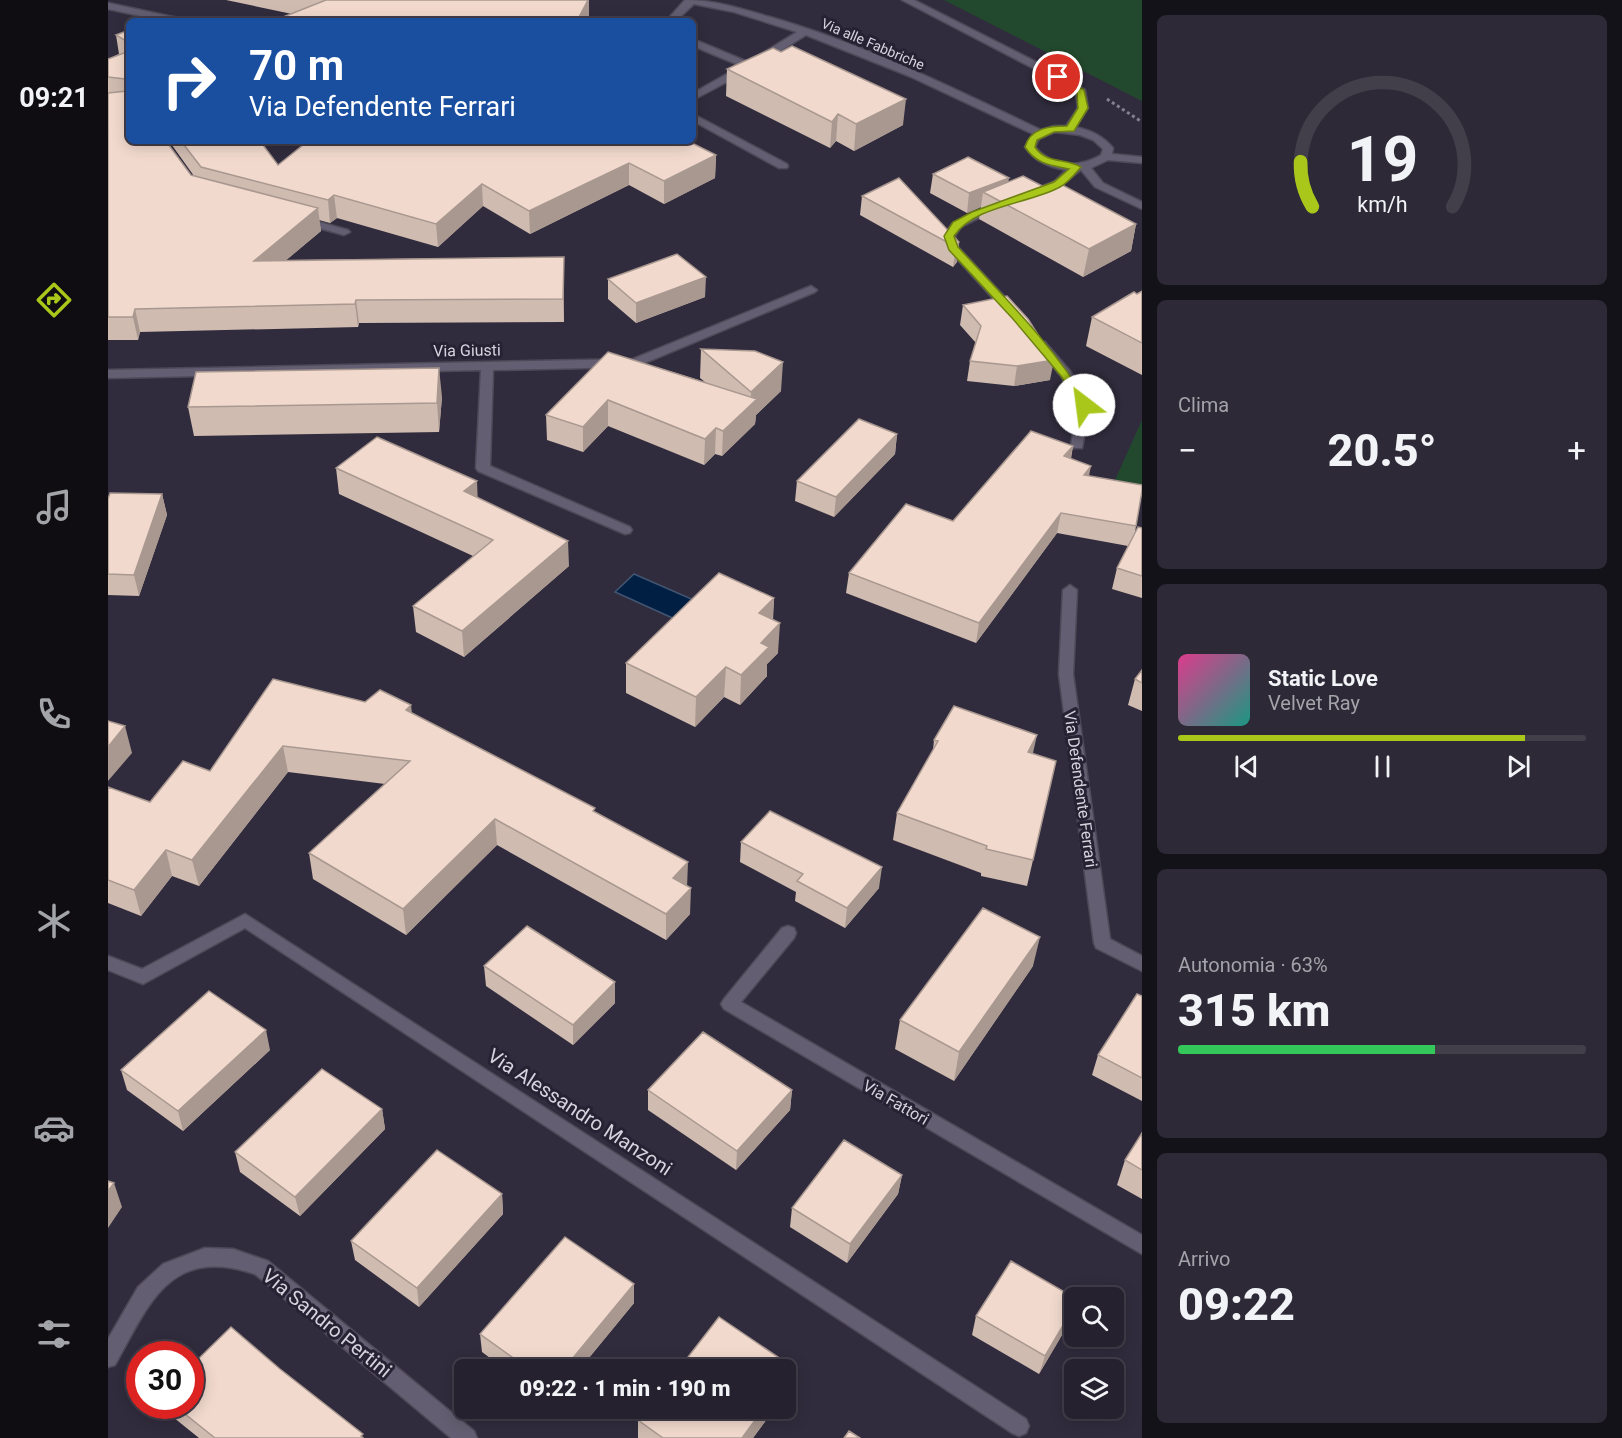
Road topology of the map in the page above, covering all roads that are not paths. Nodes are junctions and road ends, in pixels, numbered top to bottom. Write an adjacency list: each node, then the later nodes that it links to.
1 (691, 0): 5 (street); 6 (street, Via alle Fabbriche)
2 (907, 0): 11 (street)
3 (108, 6): 4 (street)
4 (164, 18)
5 (674, 18)
6 (805, 30): 8 (street); 12 (street, Via alle Fabbriche)
7 (696, 43): 8 (street)
8 (749, 66): 9 (street)
9 (696, 96)
10 (696, 119): 15 (street)
11 (1070, 129): 12 (street); 13 (street)
12 (1040, 133): 16 (street)
13 (1106, 157): 14 (street); 16 (street)
14 (1142, 160)
15 (783, 166)
16 (1080, 167): 17 (street); 19 (street)
17 (1028, 194)
18 (1007, 201): 23 (street)
19 (1142, 206)
20 (288, 217): 21 (street)
21 (344, 232)
22 (811, 290): 25 (street, Via Giusti)
23 (1017, 317)
24 (1031, 333): 27 (street)
25 (487, 366): 26 (street, Via Giusti); 28 (street)
26 (108, 374)
27 (1077, 445)
28 (625, 530)
29 (1070, 590): 32 (street, Via Defendente Ferrari)
30 (788, 933): 33 (street, Via Fattori)
31 (108, 963): 35 (street, Via Alessandro Manzoni)
32 (1142, 964)
33 (1142, 1245)
34 (108, 1358): 36 (street, Via Sandro Pertini)
35 (1019, 1426)
36 (467, 1438)

